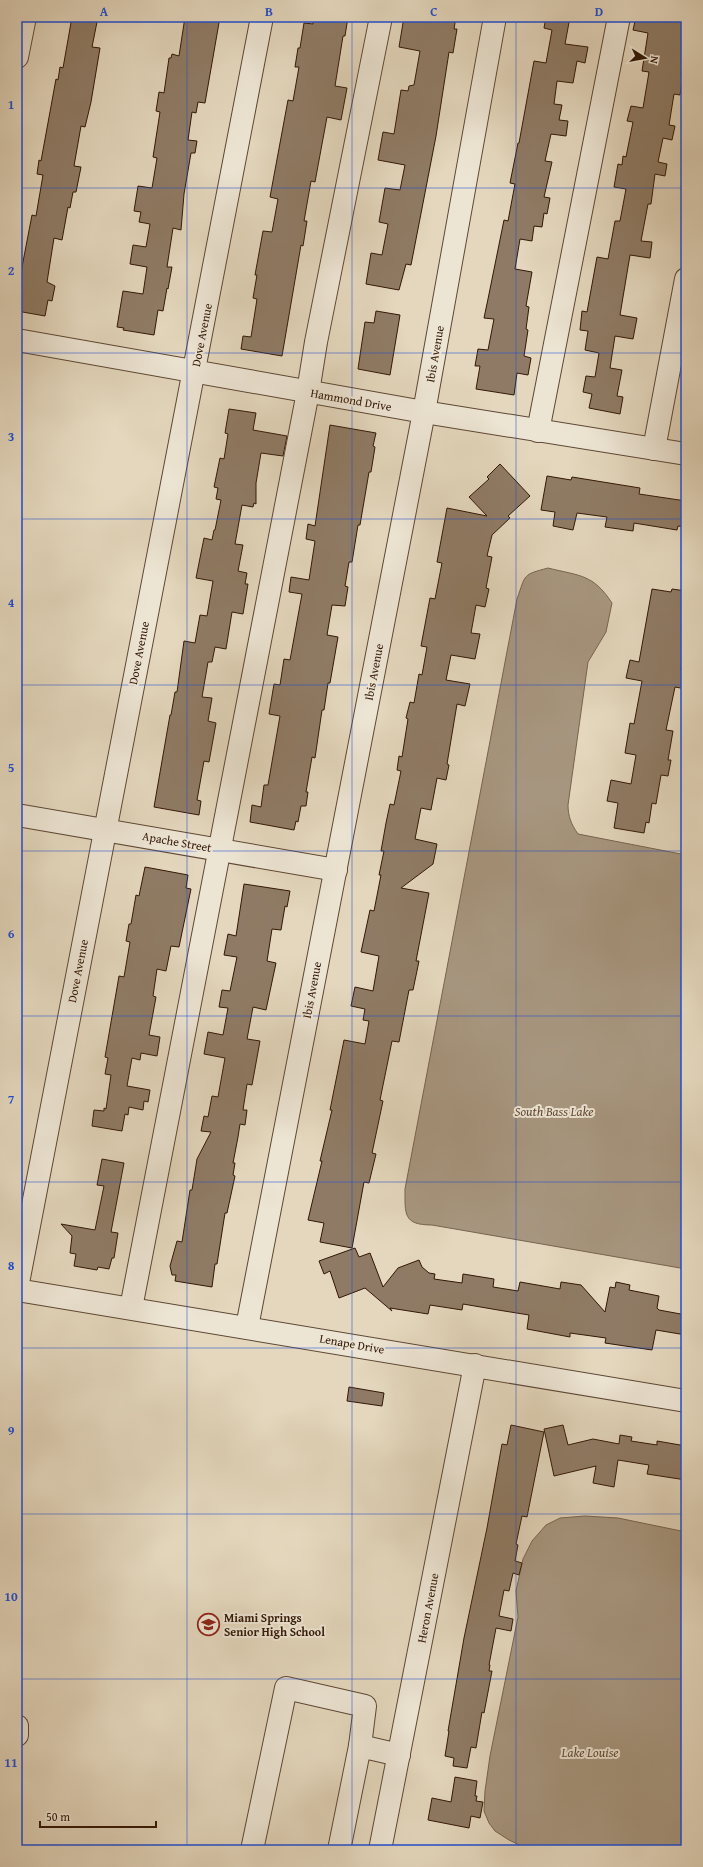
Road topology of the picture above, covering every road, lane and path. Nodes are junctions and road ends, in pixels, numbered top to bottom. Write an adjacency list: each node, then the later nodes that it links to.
1 (25, 17): 6 (street)
2 (262, 17): 9 (street, Dove Avenue)
3 (381, 17): 10 (street)
4 (495, 17): 11 (street, Ibis Avenue)
5 (619, 17): 12 (street)
6 (17, 57)
7 (686, 279): 13 (street)
8 (17, 340): 9 (street, Hammond Drive)
9 (194, 372): 10 (street, Hammond Drive); 16 (street, Dove Avenue)
10 (308, 392): 11 (street, Hammond Drive); 17 (street)
11 (424, 412): 12 (street, Hammond Drive); 18 (street, Ibis Avenue)
12 (538, 431): 13 (street, Hammond Drive)
13 (654, 449): 14 (street, Hammond Drive)
14 (686, 454)
15 (17, 815): 16 (street, Apache Street)
16 (105, 829): 17 (street, Apache Street); 19 (street, Dove Avenue)
17 (220, 849): 18 (street, Apache Street); 20 (street)
18 (336, 870): 21 (street, Ibis Avenue)
19 (17, 1289): 20 (street, Lenape Drive)
20 (131, 1308): 21 (street, Lenape Drive)
21 (247, 1327): 22 (street, Lenape Drive)
22 (475, 1365): 23 (street, Lenape Drive); 27 (street, Heron Avenue)
23 (686, 1401)
24 (17, 1726): 25 (street)
25 (17, 1735)
26 (360, 1746): 27 (street); 28 (street); 29 (street)
27 (399, 1755): 30 (street, Heron Avenue)
28 (252, 1850)
29 (340, 1850)
30 (380, 1850)

